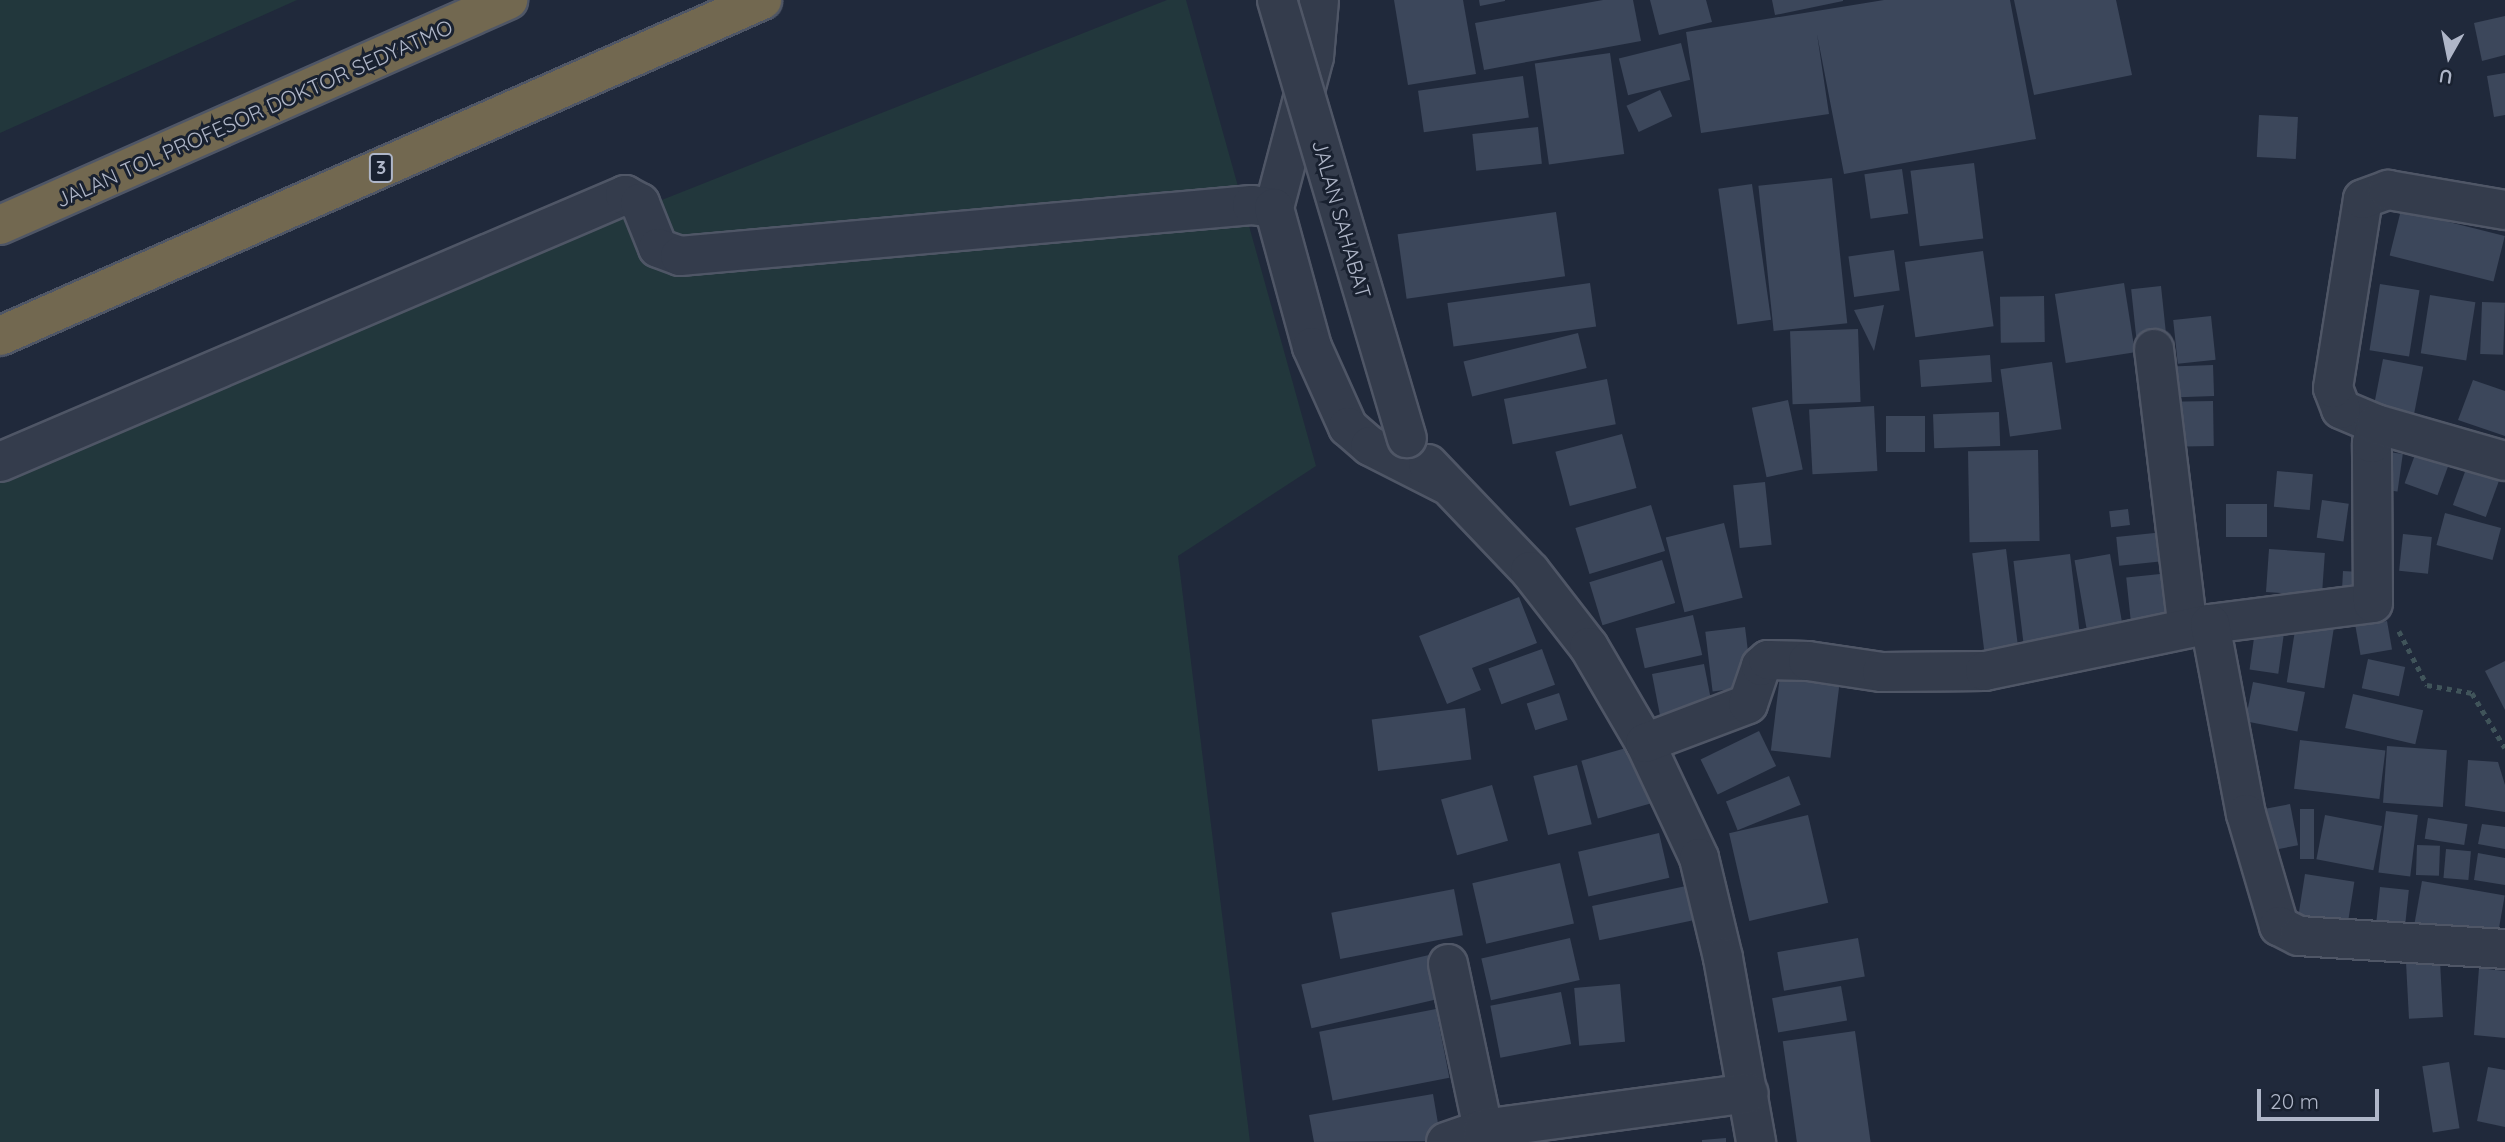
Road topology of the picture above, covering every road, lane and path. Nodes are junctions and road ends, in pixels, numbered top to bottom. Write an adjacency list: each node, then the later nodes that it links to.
1 (508, 0): 7 (highway, JALAN TOL PROFESOR DOKTOR SEDYATMO)
2 (762, 0): 8 (highway, 3)
3 (1277, 0): 13 (street, JALAN SAHABAT, bridge)
4 (1319, 0): 5 (street)
5 (1274, 208): 12 (street); 13 (street)
6 (2505, 210): 10 (street)
7 (0, 225)
8 (0, 336)
9 (2154, 349): 15 (street)
10 (2376, 424): 11 (street); 14 (street)
11 (2505, 461)
12 (0, 462)
13 (1445, 484): 16 (street)
14 (2373, 603): 15 (street); 17 (path)
15 (2199, 626): 16 (street); 18 (street)
16 (1645, 743): 20 (street)
17 (2505, 748)
18 (2505, 950)
19 (1448, 964): 21 (street)
20 (1749, 1093): 21 (street); 23 (street)
21 (1483, 1129): 22 (street)
22 (1446, 1142)
23 (1756, 1142)

